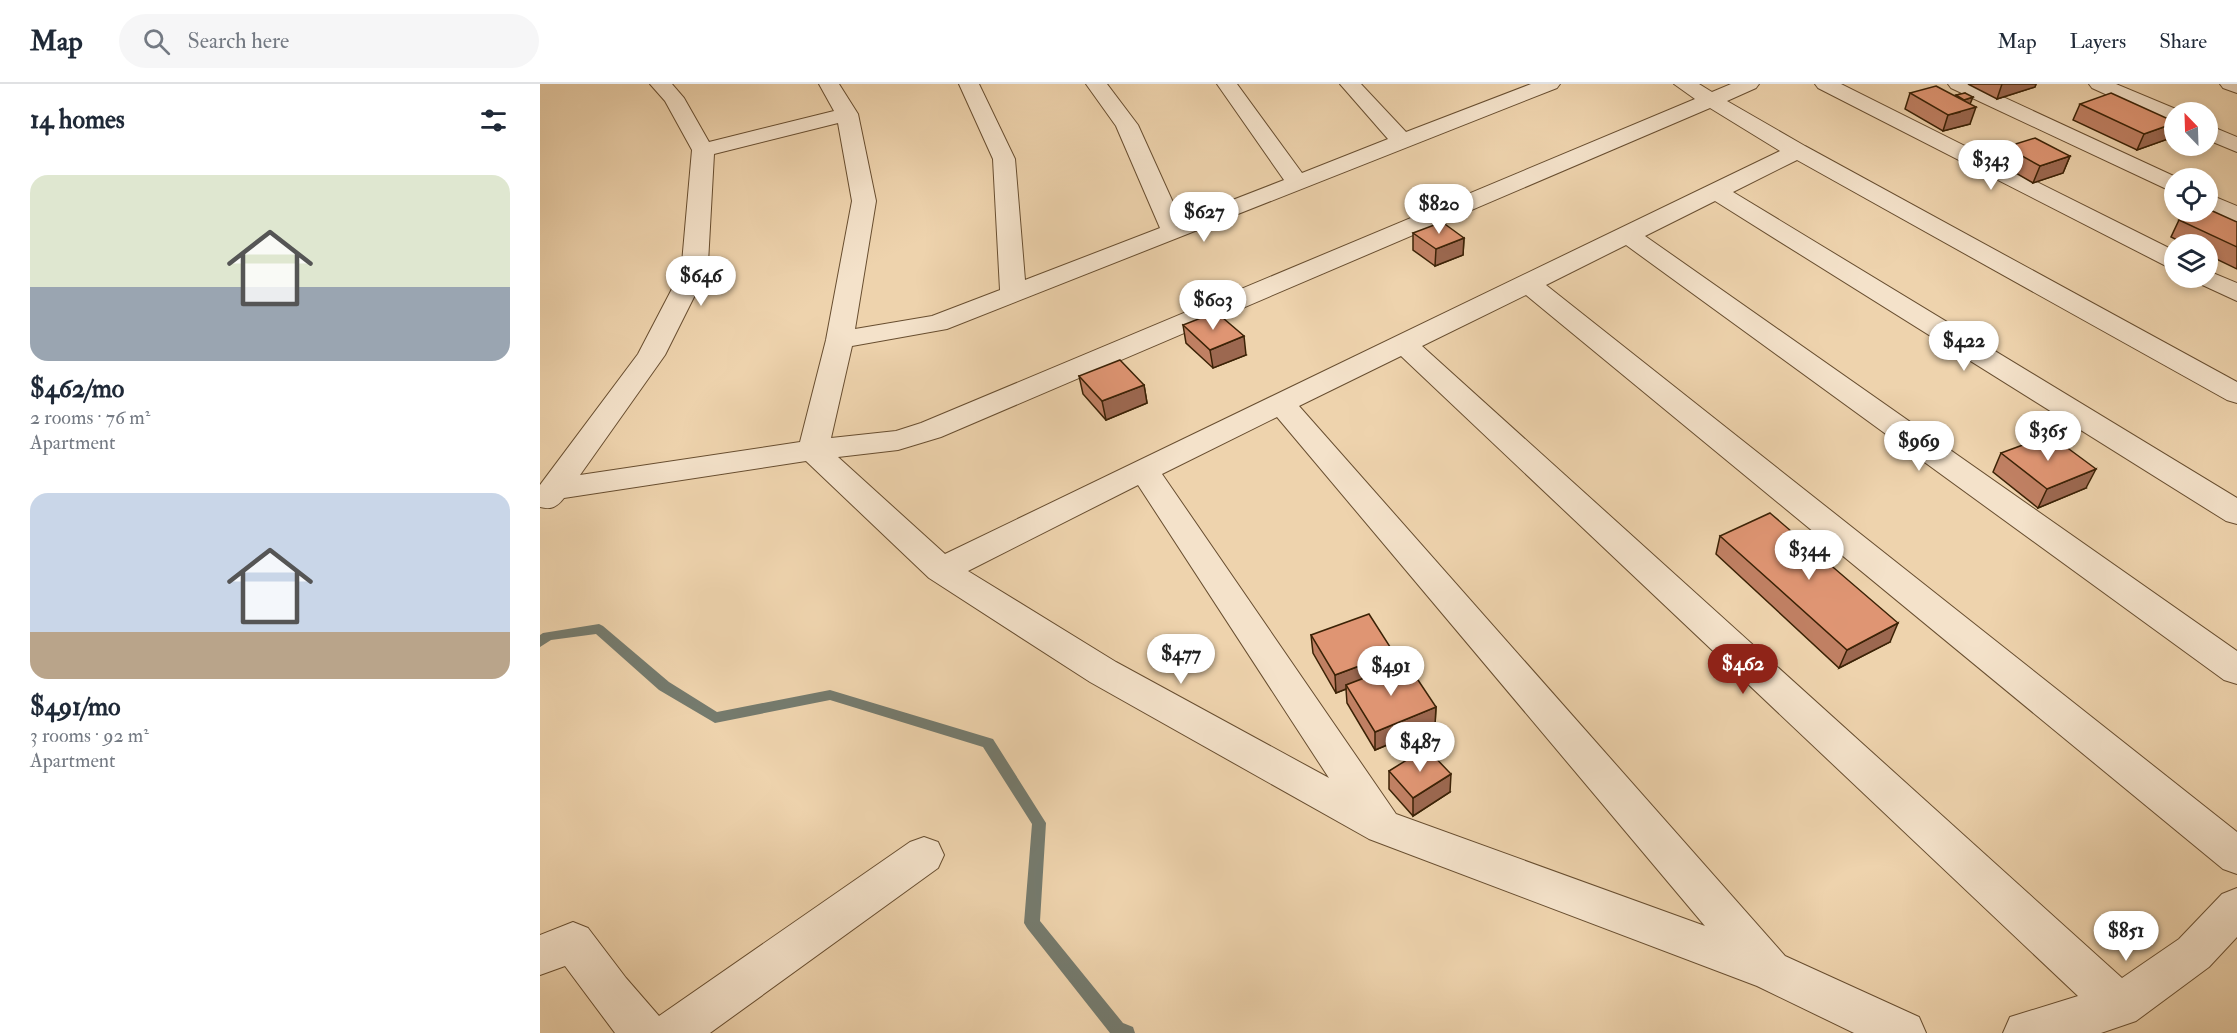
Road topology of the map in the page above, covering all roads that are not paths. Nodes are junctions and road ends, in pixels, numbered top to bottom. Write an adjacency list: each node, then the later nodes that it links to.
1 (660, 84): 21 (street)
2 (829, 84): 17 (street)
3 (969, 84): 34 (street)
4 (1096, 84): 28 (street)
5 (1227, 84): 24 (street)
6 (1350, 84): 19 (street)
7 (1550, 84): 19 (street)
8 (1684, 84): 15 (street)
9 (1749, 84): 15 (street)
10 (1825, 84): 30 (street)
11 (2099, 84): 16 (street)
12 (2230, 84): 14 (street)
13 (1949, 87): 23 (street)
14 (2237, 87)
15 (1710, 99): 22 (street); 39 (street)
16 (2164, 112)
17 (847, 114): 21 (street); 35 (street)
18 (2218, 136): 20 (street)
19 (1402, 141): 24 (street)
20 (2237, 144)
21 (703, 150): 41 (street)
22 (1797, 151): 25 (street); 37 (street)
23 (2164, 181)
24 (1298, 184): 28 (street)
25 (1716, 192): 29 (street); 42 (street)
26 (2218, 206): 27 (street)
27 (2237, 215)
28 (1174, 232): 34 (street)
29 (1629, 236): 32 (street); 44 (street)
30 (2164, 255)
31 (2218, 283): 33 (street)
32 (1528, 284): 36 (street); 47 (street)
33 (2237, 292)
34 (1013, 294): 35 (street)
35 (840, 340): 39 (street)
36 (1404, 344): 38 (street); 51 (street)
37 (2237, 394)
38 (1281, 403): 40 (street); 50 (street)
39 (813, 450): 41 (street); 43 (street)
40 (1143, 469): 43 (street); 45 (street)
41 (547, 498)
42 (2237, 513)
43 (941, 570): 45 (street)
44 (2237, 670)
45 (1383, 827): 50 (street)
46 (924, 855): 53 (street)
47 (2237, 856)
48 (2237, 907): 51 (street)
49 (540, 954): 52 (street)
50 (1771, 972): 54 (street)
51 (2120, 1006): 55 (street)
52 (644, 1033)
53 (672, 1033)
54 (1903, 1033)
55 (2026, 1033)

